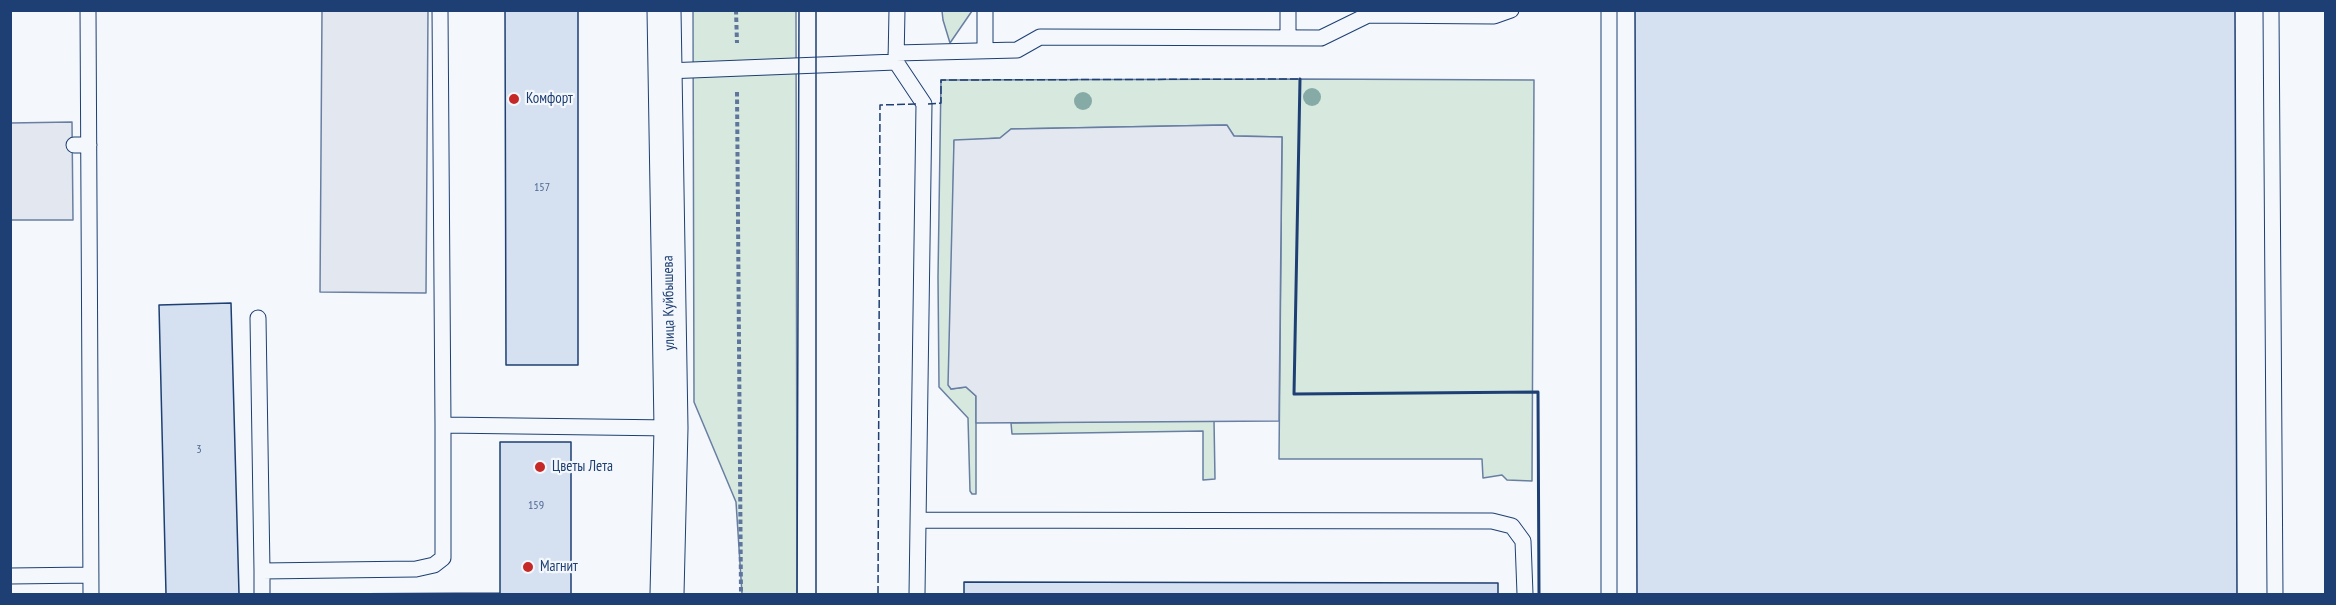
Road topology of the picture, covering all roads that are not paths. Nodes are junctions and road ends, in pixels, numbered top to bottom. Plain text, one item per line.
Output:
1 (88, 10) edge
2 (440, 10) edge
3 (664, 10) edge
4 (897, 10) edge
5 (985, 10) edge
6 (1288, 10) edge
7 (1511, 10) edge
8 (1609, 10) edge
9 (2271, 10) edge
10 (1368, 13) edge
11 (1287, 38) junction
12 (985, 51) junction
13 (896, 58) junction
14 (666, 71) junction
15 (258, 318) dead end
16 (443, 425) junction
17 (671, 428) junction
18 (918, 520) junction
19 (262, 571) junction
20 (91, 575) junction
21 (10, 576) edge
22 (91, 594) edge
23 (262, 594) edge
24 (667, 594) edge
25 (917, 594) edge
26 (1525, 594) edge
27 (1609, 594) edge
28 (2275, 594) edge

1 - 20 lane
2 - 16 lane
3 - 14 main road, улица Куйбышева
4 - 13 lane
5 - 12 lane
6 - 11 lane
7 - 10 lane
8 - 27 lane
9 - 28 lane
10 - 11 lane
11 - 12 lane
12 - 13 lane
13 - 14 lane
13 - 18 lane
14 - 17 main road, улица Куйбышева
15 - 19 lane
16 - 17 lane
16 - 19 lane
17 - 24 main road, улица Куйбышева
18 - 25 lane
18 - 26 lane
19 - 23 lane
20 - 21 lane
20 - 22 lane

